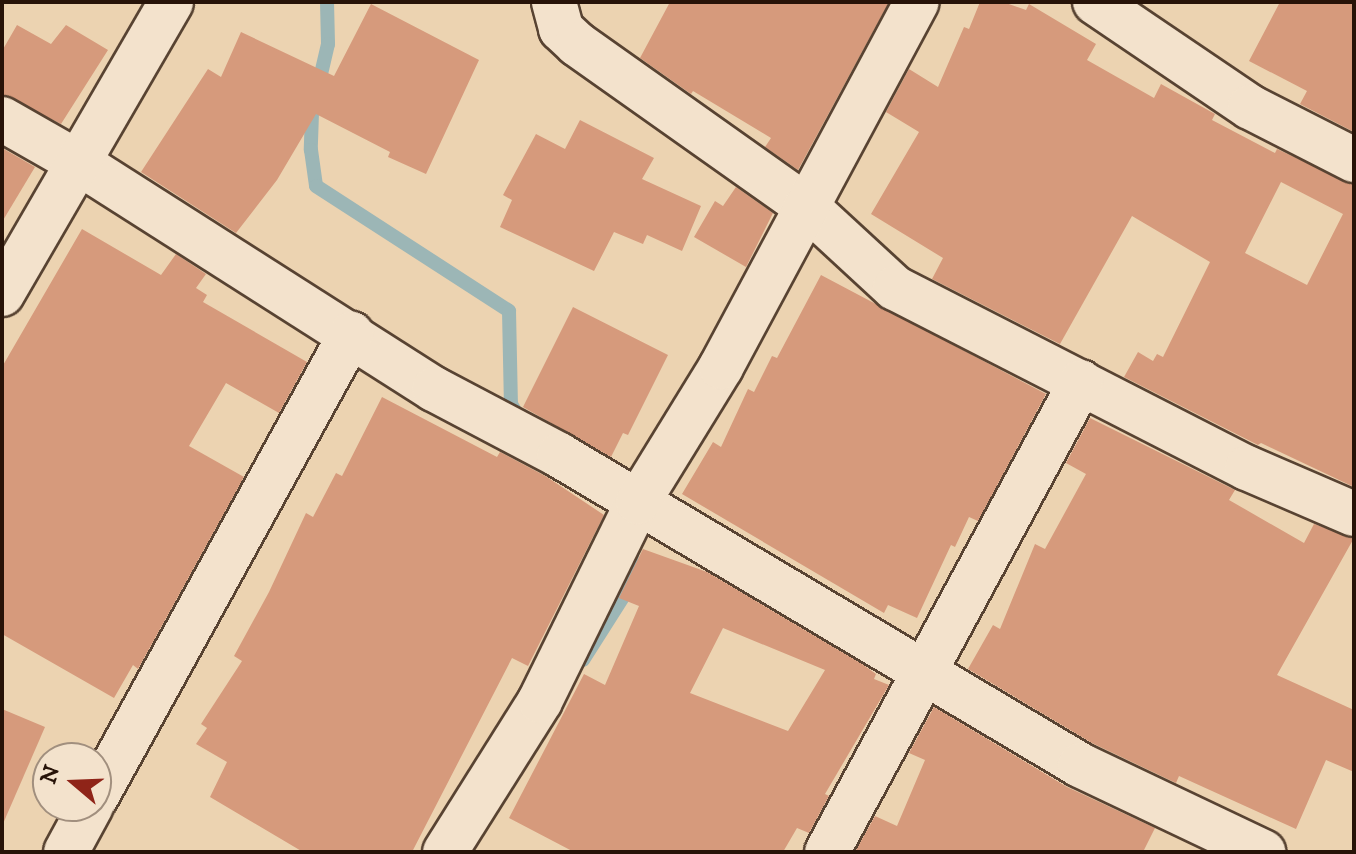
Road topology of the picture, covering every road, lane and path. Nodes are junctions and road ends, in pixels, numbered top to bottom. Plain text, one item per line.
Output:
1 (171, 2) edge
2 (554, 2) edge
3 (917, 2) edge
4 (1095, 2) edge
5 (2, 119) edge
6 (1354, 160) edge
7 (79, 163) junction
8 (806, 206) junction
9 (2, 294) edge
10 (351, 334) junction
11 (1081, 382) junction
12 (638, 502) junction
13 (1354, 514) edge
14 (925, 674) junction
15 (112, 768) edge
16 (82, 822) edge
17 (66, 852) edge
18 (445, 852) edge
19 (827, 852) edge
20 (1263, 852) edge

1 - 7 street
2 - 8 street
3 - 8 street
4 - 6 street
5 - 7 street
7 - 9 street
7 - 10 street
8 - 11 street
8 - 12 street
10 - 12 street
10 - 15 street
11 - 13 street
11 - 14 street
12 - 14 street
12 - 18 street
14 - 19 street
14 - 20 street
16 - 17 street

